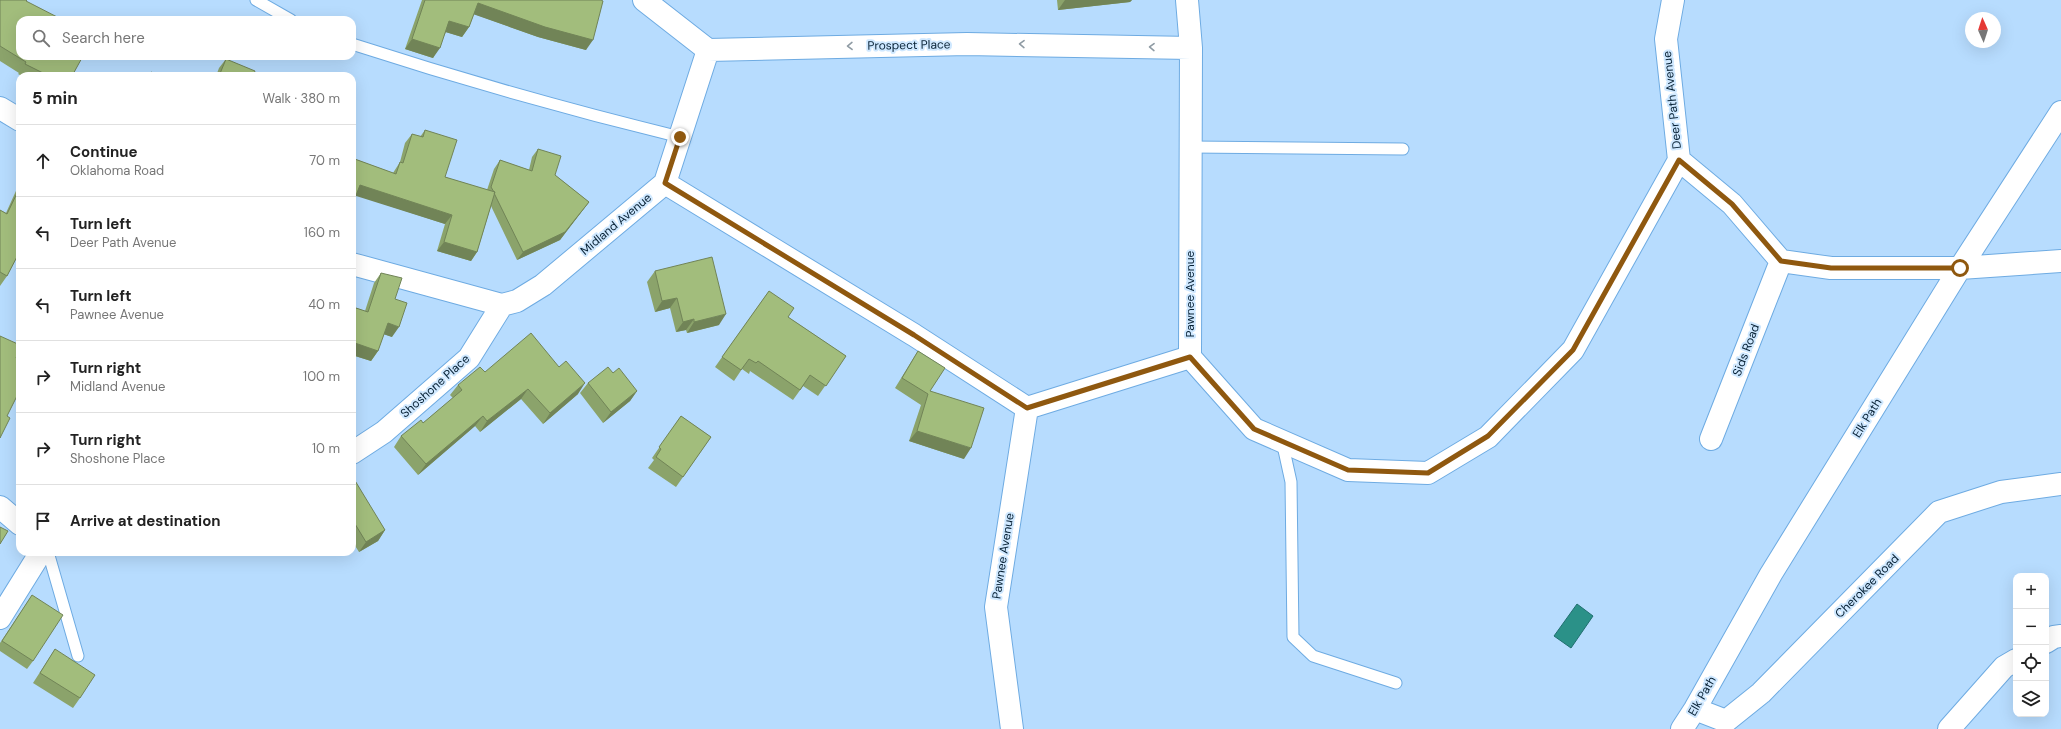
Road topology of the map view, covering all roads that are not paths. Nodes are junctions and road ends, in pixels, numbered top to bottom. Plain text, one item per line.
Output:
1 (256, 0) edge
2 (644, 0) edge
3 (1187, 0) edge
4 (1673, 0) edge
5 (284, 16) edge
6 (356, 45) edge
7 (1191, 48) junction
8 (708, 50) junction
9 (0, 108) edge
10 (2061, 112) edge
11 (16, 118) edge
12 (680, 137) junction
13 (1191, 147) junction
14 (1403, 149) dead end
15 (1679, 160) junction
16 (665, 183) junction
17 (1781, 261) junction
18 (2061, 261) edge
19 (356, 265) edge
20 (1960, 268) junction
21 (502, 305) junction
22 (1190, 357) junction
23 (1027, 408) junction
24 (1711, 439) dead end
25 (1282, 442) junction
26 (356, 450) edge
27 (2061, 484) edge
28 (0, 507) edge
29 (16, 521) edge
30 (39, 556) edge
31 (49, 556) edge
32 (0, 618) edge
33 (2061, 636) edge
34 (2049, 640) edge
35 (78, 656) dead end
36 (2013, 662) edge
37 (1396, 683) dead end
38 (1695, 709) junction
39 (1012, 729) edge
40 (1682, 729) edge
41 (1949, 729) edge

1 - 5 lane
2 - 8 street
3 - 7 street, Pawnee Avenue
4 - 15 street, Deer Path Avenue
6 - 12 lane
7 -> 8 street, Prospect Place
7 - 13 street, Pawnee Avenue
8 - 12 street
9 - 11 street
10 - 20 street, Elk Path
12 - 16 street
13 - 14 lane
13 - 22 street, Pawnee Avenue
15 - 17 street
15 - 25 street, Deer Path Avenue
16 - 21 street, Midland Avenue
16 - 23 street
17 - 20 street
17 - 24 street, Sids Road
18 - 20 street
19 - 21 street
20 - 38 street, Elk Path
21 - 26 street, Shoshone Place
22 - 23 street
22 - 25 street, Deer Path Avenue
23 - 39 street, Pawnee Avenue
25 - 37 lane
27 - 38 street, Cherokee Road
28 - 29 street
30 - 32 street
31 - 35 lane
33 - 34 street
36 - 41 street
38 - 40 street, Elk Path

